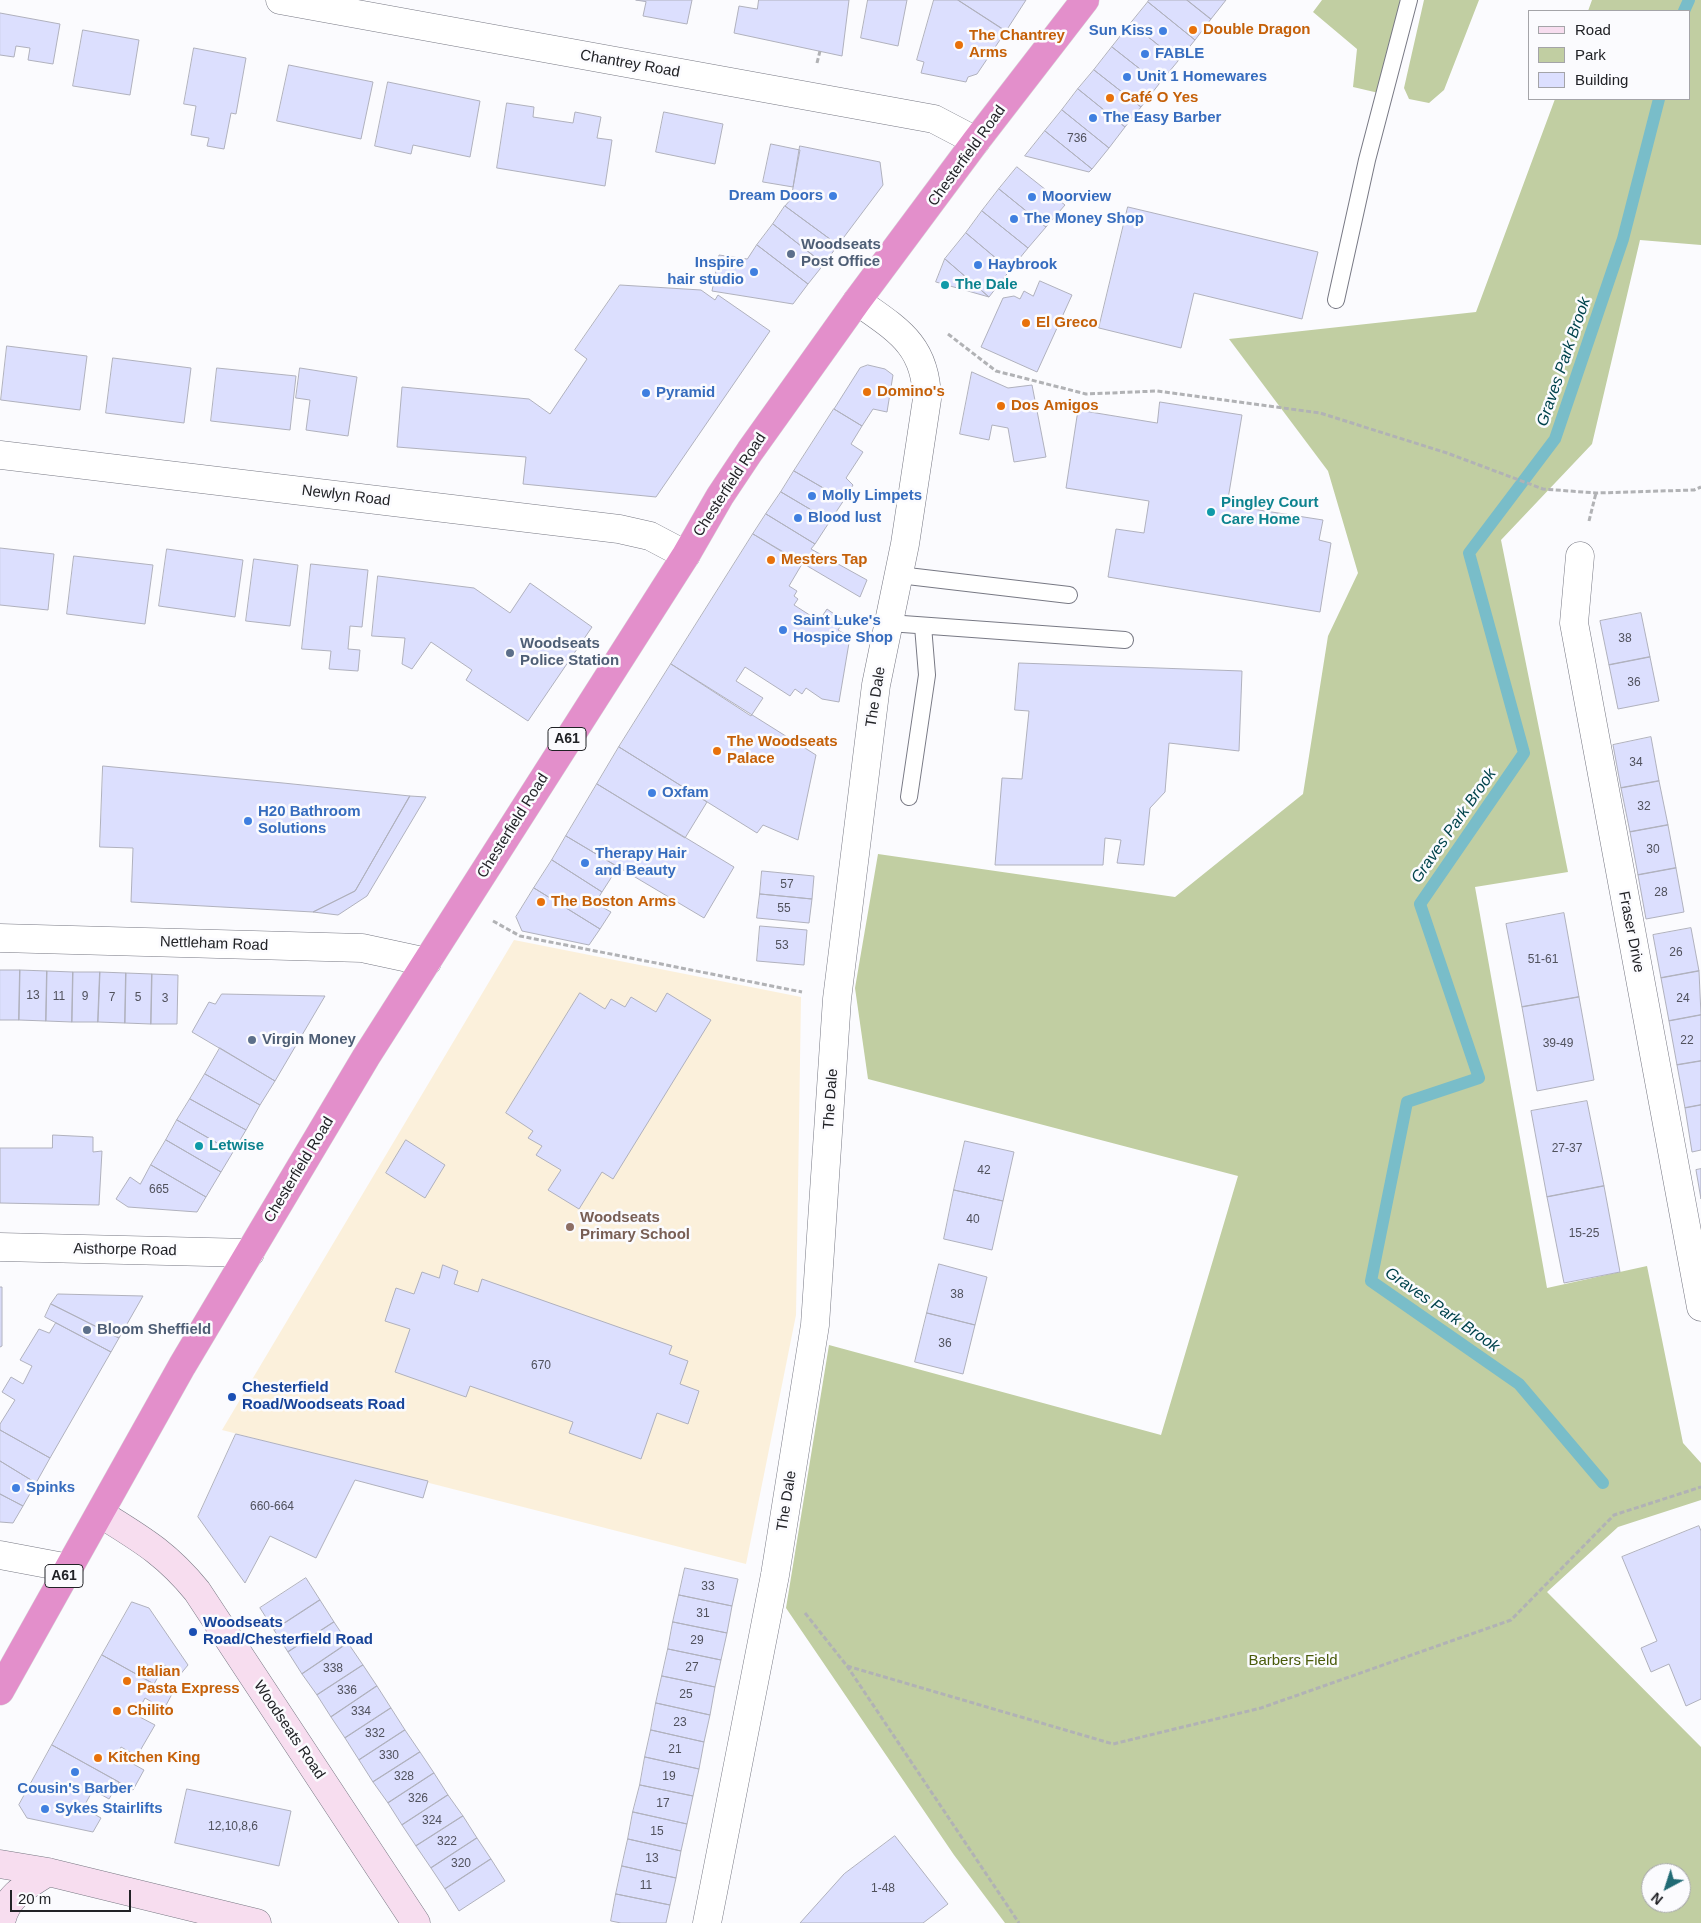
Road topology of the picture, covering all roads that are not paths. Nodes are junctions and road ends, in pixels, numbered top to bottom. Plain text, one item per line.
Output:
1 (280, 0) edge
2 (1086, 0) edge
3 (1409, 0) edge
4 (976, 142) junction
5 (1336, 300) dead end
6 (858, 301) junction
7 (0, 455) edge
8 (686, 556) junction
9 (1580, 556) dead end
10 (899, 575) junction
11 (1069, 595) dead end
12 (889, 624) junction
13 (922, 626) junction
14 (1125, 640) dead end
15 (909, 797) dead end
16 (0, 938) edge
17 (427, 962) junction
18 (0, 1247) edge
19 (250, 1253) junction
20 (1701, 1307) edge
21 (101, 1514) junction
22 (0, 1556) edge
23 (69, 1568) junction
24 (0, 1692) edge
25 (0, 1864) edge
26 (48, 1872) junction
27 (1, 1923) edge
28 (257, 1923) edge
29 (416, 1923) edge
30 (707, 1923) edge

1 - 4 street, Chantrey Road
2 - 4 highway, Chesterfield Road / A61
3 - 5 lane
4 - 6 highway, Chesterfield Road / A61
6 - 8 highway, Chesterfield Road / A61
6 - 10 street, The Dale
7 - 8 street, Newlyn Road
8 - 17 highway, Chesterfield Road / A61
9 - 20 street, Fraser Drive
10 - 11 lane
10 - 12 street, The Dale
12 - 13 lane
12 - 30 street, The Dale
13 - 14 lane
13 - 15 lane
16 - 17 street, Nettleham Road
17 - 19 highway, Chesterfield Road / A61
18 - 19 street, Aisthorpe Road
19 - 21 highway, Chesterfield Road / A61
21 - 23 highway, Chesterfield Road / A61
21 - 29 street, Woodseats Road
22 - 23 street
23 - 24 highway, Chesterfield Road / A61
25 - 26 street
26 - 27 street
26 - 28 street

